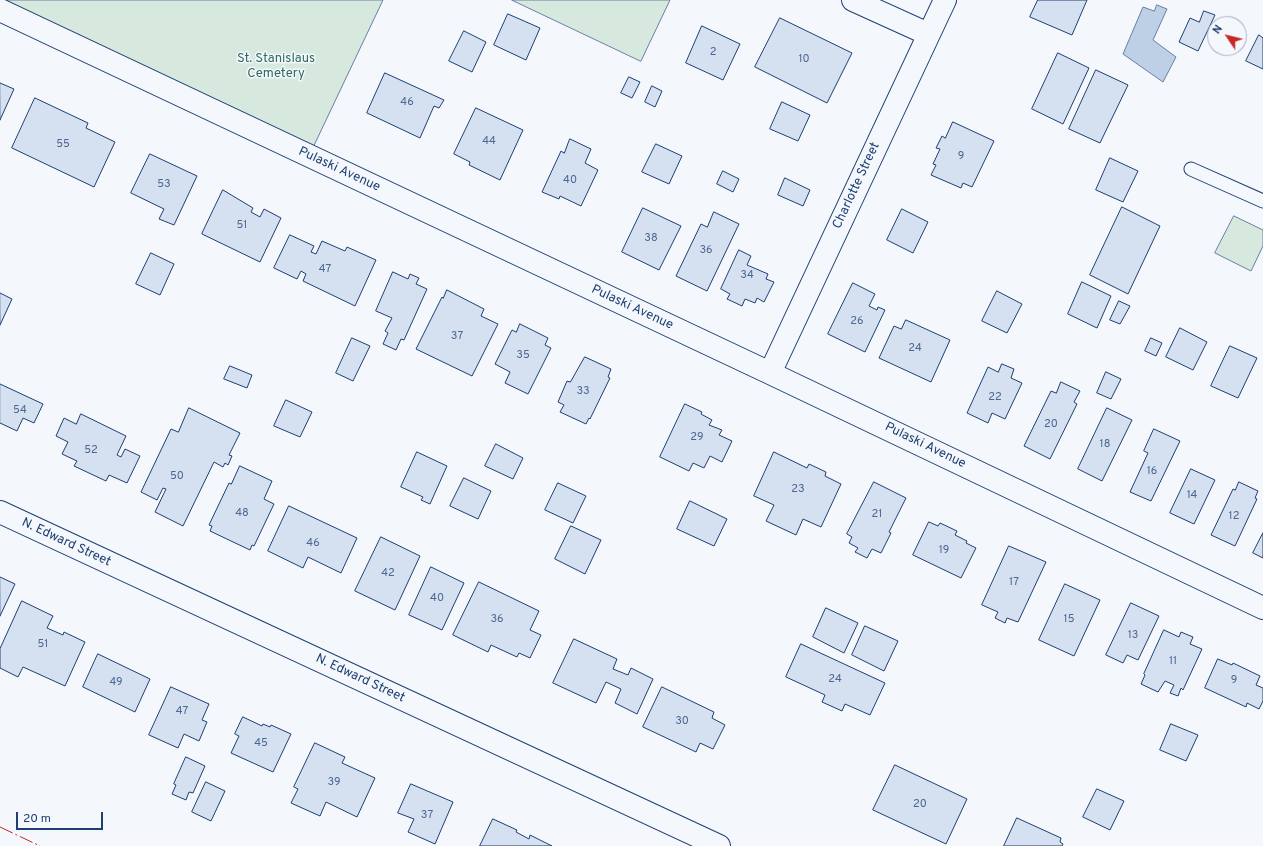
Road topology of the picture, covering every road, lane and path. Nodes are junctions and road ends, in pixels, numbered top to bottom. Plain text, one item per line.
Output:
1 (853, 0) edge
2 (944, 0) edge
3 (0, 10) edge
4 (928, 34) junction
5 (1191, 169) dead end
6 (1263, 201) edge
7 (770, 373) junction
8 (0, 512) edge
9 (1263, 608) edge
10 (719, 846) edge

1 - 4 street
2 - 4 street, Charlotte Street
3 - 7 street, Pulaski Avenue
4 - 7 street, Charlotte Street
5 - 6 lane
7 - 9 street, Pulaski Avenue
8 - 10 street, N. Edward Street

